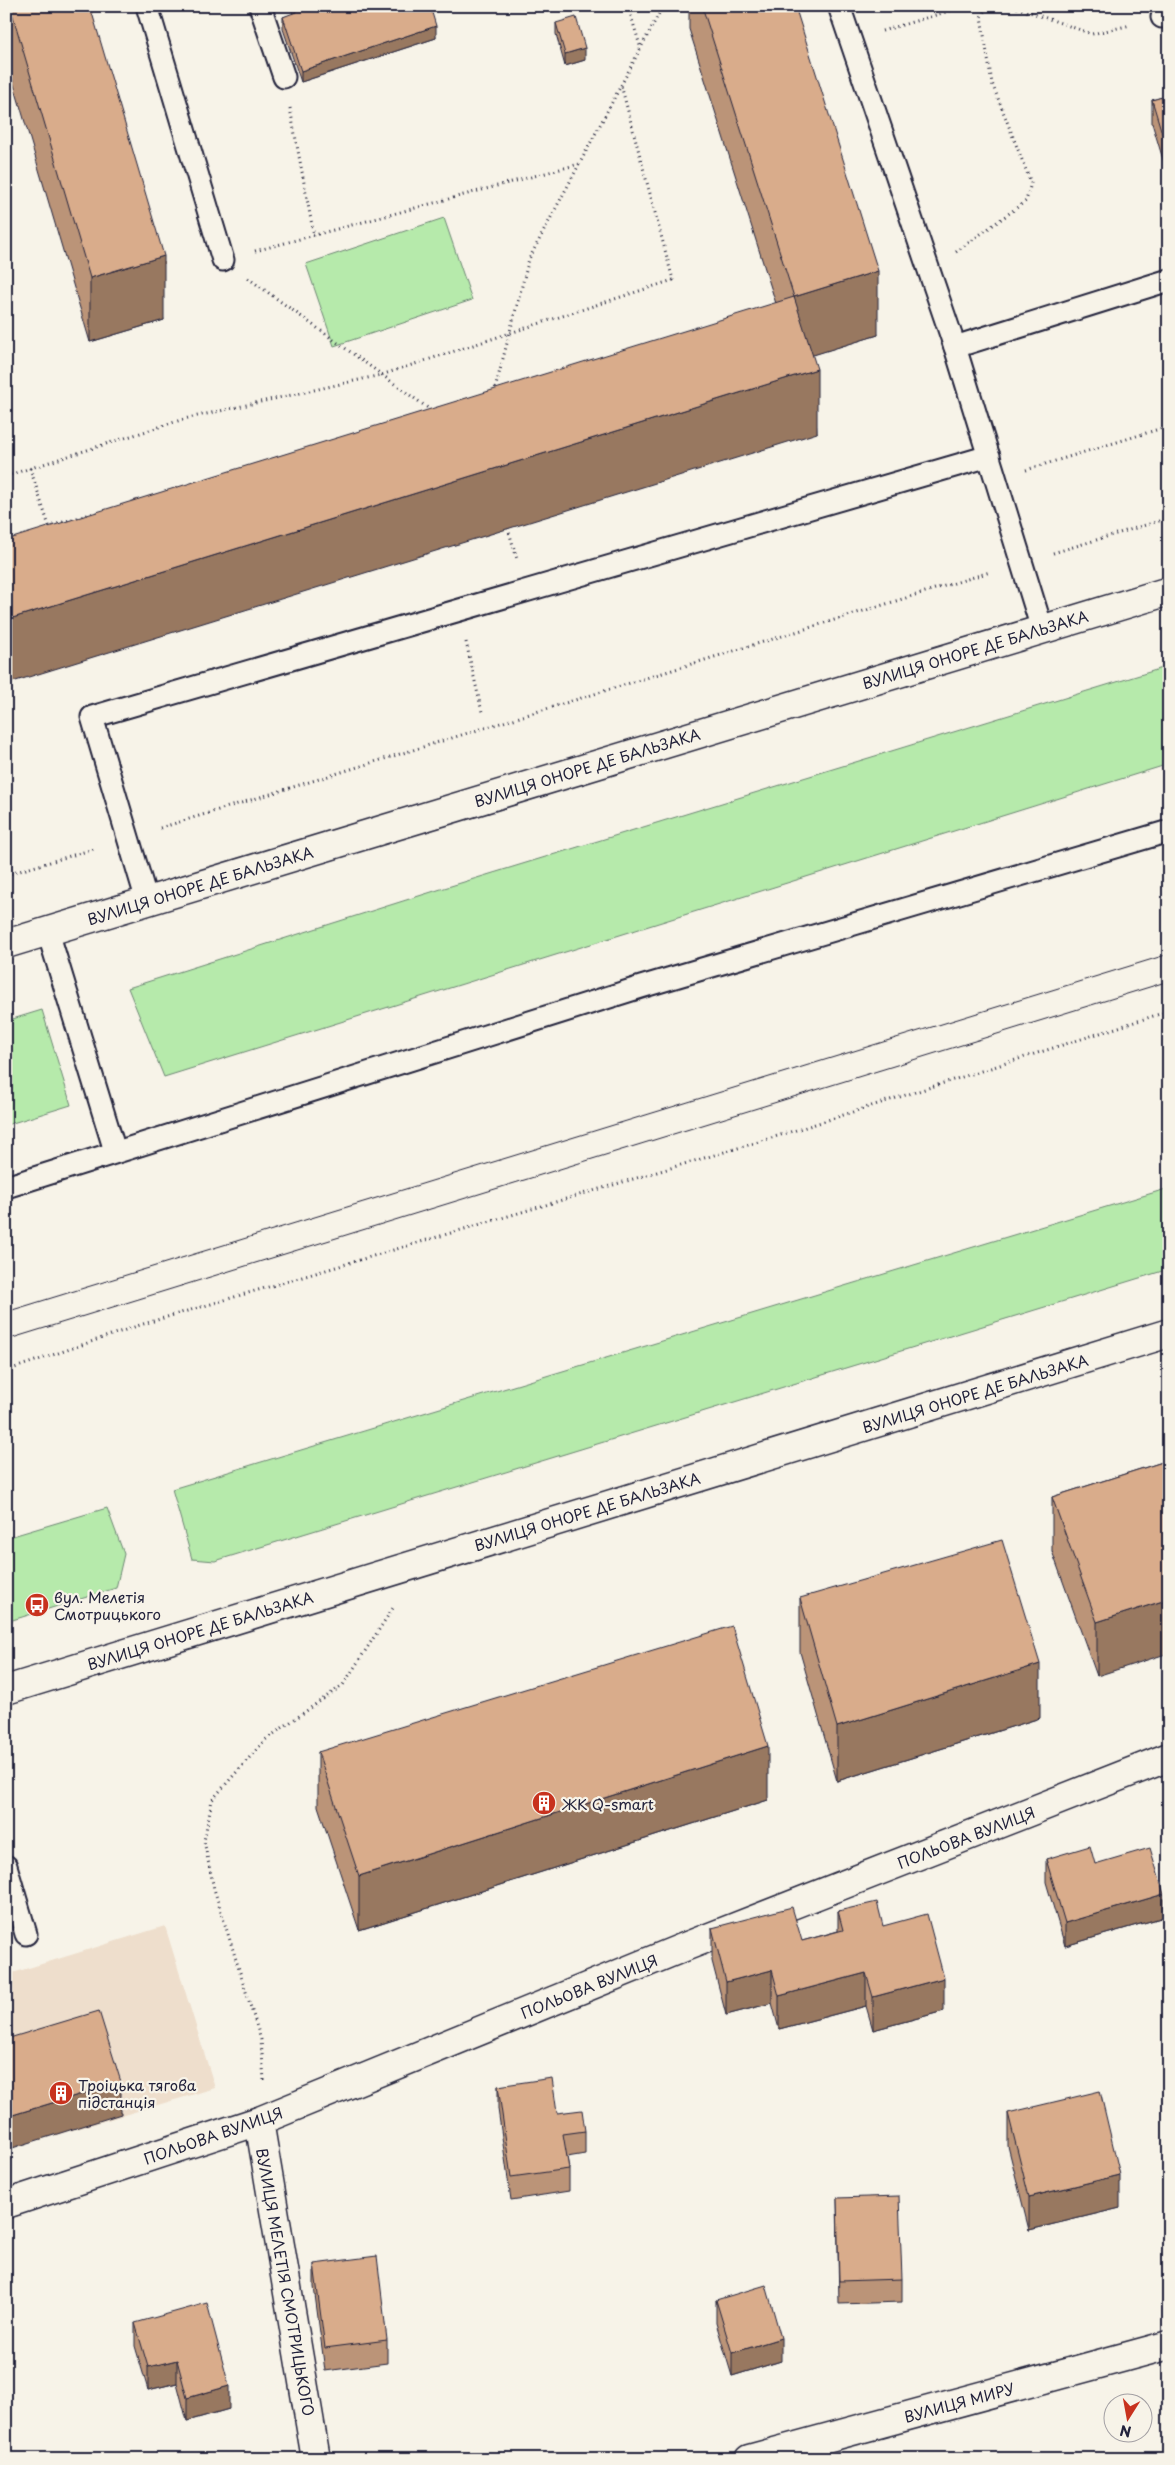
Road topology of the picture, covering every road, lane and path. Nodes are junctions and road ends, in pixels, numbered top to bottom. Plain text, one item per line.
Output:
1 (147, 6) edge
2 (260, 6) edge
3 (628, 6) edge
4 (663, 6) edge
5 (839, 6) edge
6 (966, 6) edge
7 (987, 6) edge
8 (1012, 6) edge
9 (1166, 16) edge
10 (850, 41) junction
11 (641, 49) junction
12 (284, 77) joint
13 (621, 85) junction
14 (580, 164) junction
15 (314, 236) junction
16 (223, 260) junction
17 (6, 269) edge
18 (929, 271) junction
19 (1169, 280) edge
20 (6, 297) edge
21 (510, 332) junction
22 (955, 347) junction
23 (381, 375) junction
24 (503, 392) edge
25 (426, 416) edge
26 (1169, 426) edge
27 (989, 456) junction
28 (30, 468) junction
29 (6, 476) edge
30 (996, 479) junction
31 (106, 509) edge
32 (1169, 518) edge
33 (1022, 562) junction
34 (1169, 591) edge
35 (459, 610) junction
36 (1042, 629) junction
37 (482, 712) dead end
38 (1169, 831) edge
39 (128, 838) junction
40 (6, 875) edge
41 (147, 901) junction
42 (48, 932) junction
43 (6, 944) edge
44 (1169, 1011) edge
45 (115, 1151) junction
46 (6, 1187) edge
47 (1169, 1333) edge
48 (6, 1371) edge
49 (412, 1564) junction
50 (6, 1690) edge
51 (1169, 1757) edge
52 (6, 1866) edge
53 (26, 1934) dead end
54 (259, 2121) junction
55 (6, 2204) edge
56 (1169, 2345) edge
57 (316, 2459) edge
58 (749, 2459) edge

1 - 16 lane
2 - 12 lane
3 - 11 path
4 - 11 path
5 - 10 lane
6 - 10 path
7 - 18 path
8 - 9 path
10 - 18 lane
11 - 13 path
12 - 15 path
13 - 14 path
13 - 21 path
14 - 15 path
14 - 21 path
15 - 16 path
16 - 23 path
17 - 20 path
18 - 22 lane
19 - 22 lane
21 - 23 path
21 - 24 path
22 - 27 lane
23 - 25 path
23 - 28 path
26 - 30 path
27 - 30 lane
27 - 35 lane
28 - 29 path
28 - 31 path
30 - 33 lane
32 - 33 path
33 - 36 lane
33 - 39 path
34 - 36 street, ВУЛИЦЯ ОНОРЕ ДЕ БАЛЬЗАКА
35 - 37 path
35 - 39 lane
36 - 41 street, ВУЛИЦЯ ОНОРЕ ДЕ БАЛЬЗАКА
38 - 45 lane
39 - 40 path
39 - 41 lane
41 - 42 street, ВУЛИЦЯ ОНОРЕ ДЕ БАЛЬЗАКА
42 - 43 street, ВУЛИЦЯ ОНОРЕ ДЕ БАЛЬЗАКА
42 - 45 lane
44 - 48 path
45 - 46 lane
47 - 49 street, ВУЛИЦЯ ОНОРЕ ДЕ БАЛЬЗАКА
49 - 50 street, ВУЛИЦЯ ОНОРЕ ДЕ БАЛЬЗАКА
49 - 54 path
51 - 54 street, ПОЛЬОВА ВУЛИЦЯ
52 - 53 lane
54 - 55 street, ПОЛЬОВА ВУЛИЦЯ
54 - 57 street, ВУЛИЦЯ МЕЛЕТІЯ СМОТРИЦЬКОГО
56 - 58 street, ВУЛИЦЯ МИРУ

